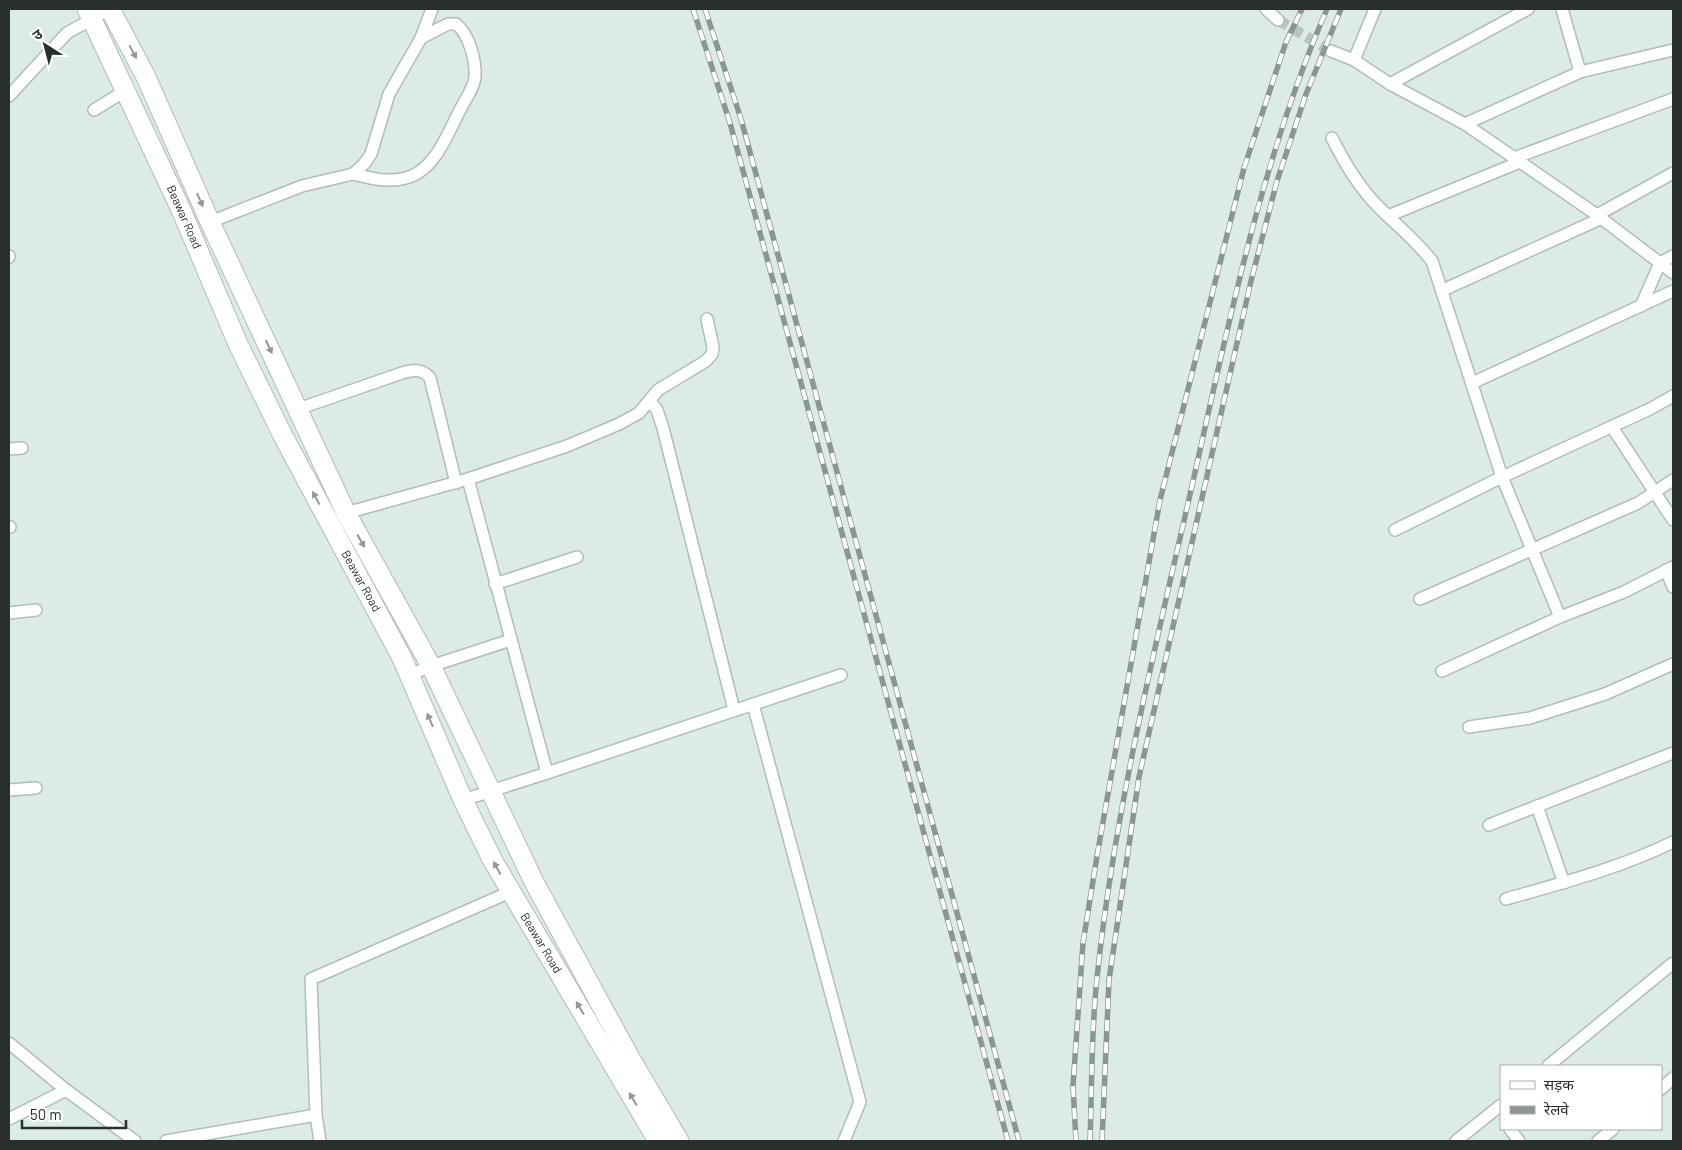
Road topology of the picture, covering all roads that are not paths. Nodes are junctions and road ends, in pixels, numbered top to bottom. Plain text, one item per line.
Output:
1 (110, 9) edge
2 (432, 9) edge
3 (1266, 9) edge
4 (1375, 9) edge
5 (1528, 9) edge
6 (1562, 9) edge
7 (90, 14) edge
8 (1278, 20) tunnel mouth
9 (421, 38) junction
10 (1673, 50) edge
11 (1331, 51) tunnel mouth
12 (1354, 60) junction
13 (1580, 72) junction
14 (1390, 84) junction
15 (126, 91) junction
16 (9, 96) edge
17 (1673, 99) edge
18 (94, 110) dead end
19 (1465, 124) junction
20 (1332, 138) dead end
21 (1517, 160) junction
22 (1673, 173) edge
23 (353, 174) junction
24 (1388, 216) junction
25 (1599, 216) junction
26 (210, 222) junction
27 (1673, 256) edge
28 (1660, 263) junction
29 (1673, 273) edge
30 (1443, 290) junction
31 (1673, 291) edge
32 (1641, 306) junction
33 (707, 319) dead end
34 (1472, 383) junction
35 (1673, 396) edge
36 (650, 401) junction
37 (298, 410) junction
38 (1612, 427) junction
39 (22, 448) dead end
40 (9, 449) edge
41 (1502, 477) junction
42 (468, 479) junction
43 (1673, 480) edge
44 (456, 483) junction
45 (1655, 492) junction
46 (346, 513) junction
47 (1673, 520) edge
48 (1394, 530) dead end
49 (1533, 551) junction
50 (577, 557) dead end
51 (1670, 569) edge
52 (495, 584) junction
53 (1673, 587) edge
54 (1420, 599) dead end
55 (36, 610) dead end
56 (9, 613) edge
57 (1560, 617) junction
58 (511, 640) junction
59 (1673, 664) edge
60 (431, 666) junction
61 (1442, 671) dead end
62 (410, 675) junction
63 (841, 675) dead end
64 (754, 704) junction
65 (734, 710) junction
66 (1469, 728) dead end
67 (1673, 752) edge
68 (547, 772) junction
69 (36, 788) dead end
70 (9, 790) edge
71 (490, 792) junction
72 (463, 800) junction
73 (1537, 806) junction
74 (1489, 825) dead end
75 (1673, 842) edge
76 (1564, 883) junction
77 (510, 892) junction
78 (1506, 899) dead end
79 (1673, 963) edge
80 (9, 1043) edge
81 (1549, 1065) edge
82 (1673, 1078) edge
83 (1662, 1088) edge
84 (66, 1090) junction
85 (1499, 1110) edge
86 (316, 1115) junction
87 (9, 1119) edge
88 (1511, 1130) edge
89 (1612, 1130) edge
90 (135, 1141) edge
91 (166, 1141) edge
92 (320, 1141) edge
93 (658, 1141) edge
94 (679, 1141) edge
95 (844, 1141) edge
96 (1456, 1141) edge
97 (1519, 1141) edge
98 (1598, 1141) edge

1 - 7 street
1 -> 26 main road, Beawar Road
2 - 9 street
3 - 8 street
4 - 12 street
5 - 14 street
6 - 13 street
7 - 15 main road, Beawar Road
7 - 16 street
9 - 23 street
9 - 23 street
10 - 13 street
11 - 12 street
12 - 14 street
13 - 19 street
14 - 19 street
15 - 18 street
62 -> 15 main road, Beawar Road
17 - 21 street
19 - 21 street
20 - 24 street
21 - 24 street
21 - 25 street
22 - 25 street
23 - 26 street
24 - 30 street
25 - 28 street
25 - 30 street
26 -> 37 main road, Beawar Road
27 - 28 street
28 - 29 street
28 - 32 street
30 - 34 street
31 - 32 street
32 - 34 street
33 - 36 street
34 - 41 street
35 - 38 street
36 - 42 street
36 - 65 street
37 - 44 street
37 - 46 main road, Beawar Road
38 - 41 street
38 - 45 street
39 - 40 street
41 - 48 street
41 - 49 street
42 - 44 street
42 - 52 street
43 - 45 street
44 - 46 street
45 - 47 street
45 - 49 street
46 -> 60 main road, Beawar Road
49 - 54 street
49 - 57 street
50 - 52 street
51 - 53 street
51 - 57 street
52 - 58 street
55 - 56 street
57 - 61 street
58 - 60 street
58 - 68 street
59 - 66 street
60 - 62 street
60 - 71 main road, Beawar Road
72 -> 62 main road, Beawar Road
63 - 64 street
64 - 65 street
64 - 95 street
65 - 68 street
67 - 73 street
68 - 71 street
69 - 70 street
71 - 72 street
71 - 94 main road, Beawar Road
77 -> 72 main road, Beawar Road
73 - 74 street
73 - 76 street
75 - 76 street
76 - 78 street
77 - 86 street
93 -> 77 main road, Beawar Road
79 - 81 street
80 - 84 street
82 - 83 street
84 - 87 street
84 - 90 street
85 - 96 street
86 - 91 street
86 - 92 street
88 - 97 street
89 - 98 street

